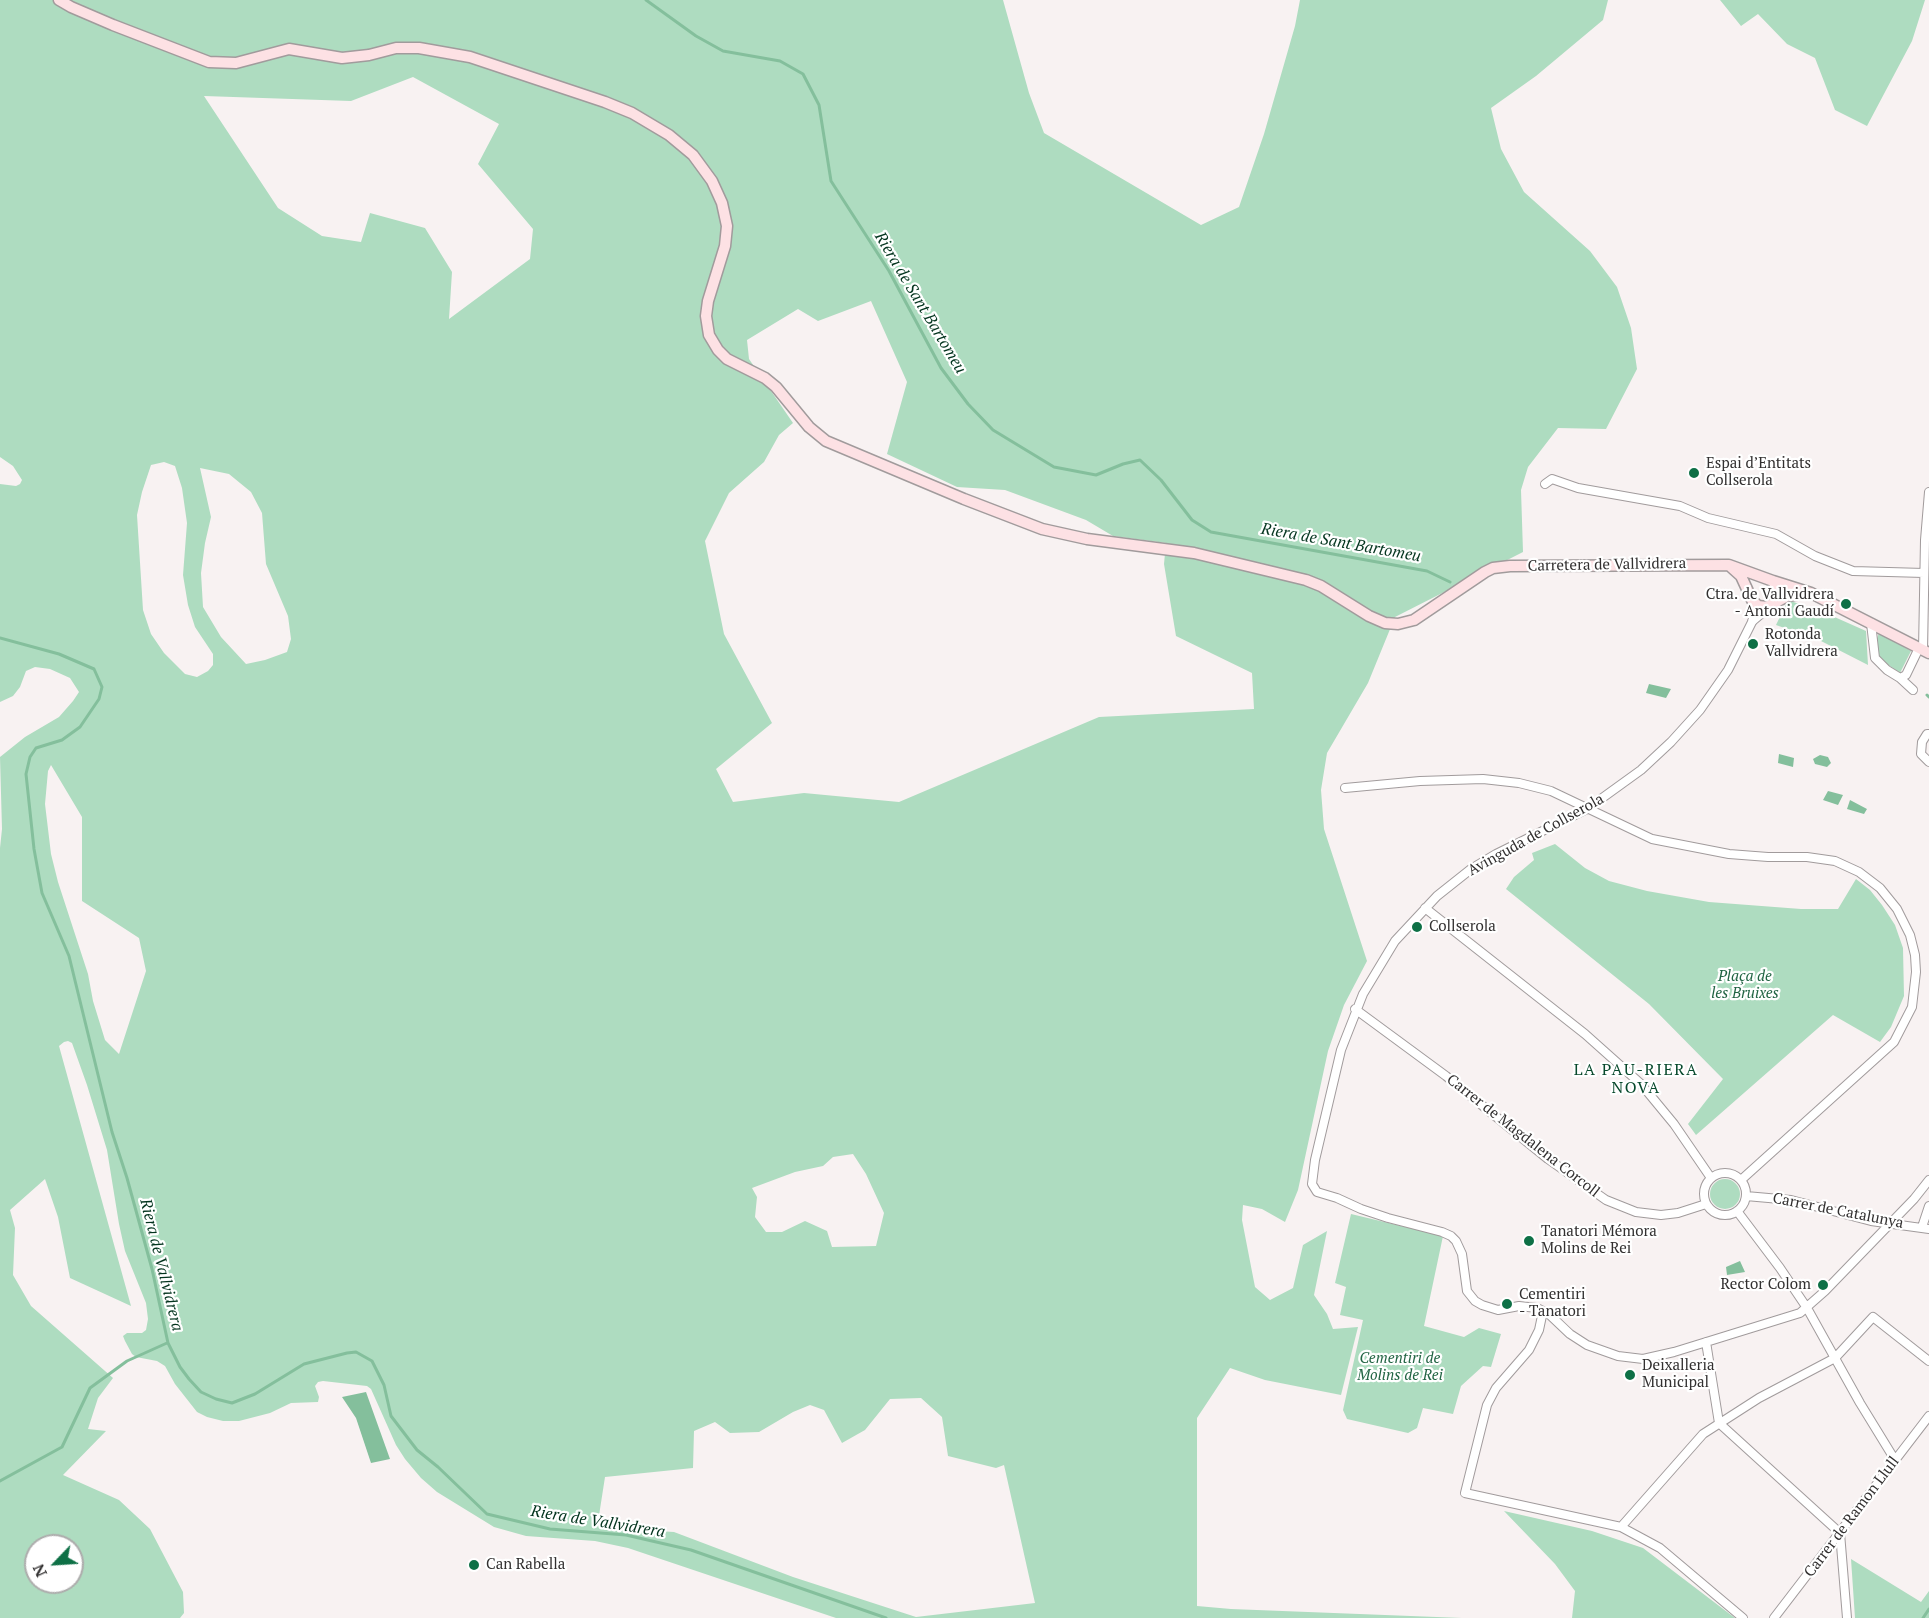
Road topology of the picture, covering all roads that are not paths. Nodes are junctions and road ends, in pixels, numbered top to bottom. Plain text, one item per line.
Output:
1 (59, 0) edge
2 (1545, 484) dead end
3 (1928, 494) edge
4 (1729, 565) junction
5 (1924, 573) junction
6 (1771, 580) junction
7 (1811, 593) junction
8 (1751, 598) junction
9 (1773, 604) junction
10 (1753, 621) junction
11 (1871, 623) junction
12 (1924, 650) edge
13 (1900, 678) junction
14 (1913, 690) dead end
15 (1929, 734) edge
16 (1929, 762) edge
17 (1345, 788) dead end
18 (1587, 809) junction
19 (1425, 908) junction
20 (1356, 1009) junction
21 (1712, 1178) junction
22 (1741, 1180) junction
23 (1929, 1180) edge
24 (1746, 1196) junction
25 (1706, 1204) junction
26 (1929, 1206) edge
27 (1737, 1211) junction
28 (1890, 1223) junction
29 (1925, 1228) edge
30 (1807, 1308) junction
31 (1543, 1311) junction
32 (1706, 1342) junction
33 (1835, 1358) junction
34 (1929, 1361) edge
35 (1929, 1416) edge
36 (1719, 1423) junction
37 (1895, 1460) junction
38 (1621, 1527) junction
39 (1840, 1533) junction
40 (1743, 1618) edge
41 (1774, 1618) edge
42 (1847, 1618) edge

1 - 4 main road, Carretera de Vallvidrera
2 - 5 street
3 - 5 street
4 - 6 main road, Carretera de Vallvidrera
4 - 8 main road
5 - 12 street
6 - 7 main road
6 - 8 main road
6 - 9 main road
7 - 9 main road
7 - 11 main road
8 - 9 main road
8 - 10 street
9 - 10 street
10 - 18 street, Avinguda de Collserola
11 - 12 main road
11 - 13 street
12 - 13 street
13 - 14 street
15 - 16 street
17 - 18 street
18 - 19 street, Avinguda de Collserola
18 - 22 street
19 - 20 street, Avinguda de Collserola
19 - 21 street
20 - 25 street, Carrer de Magdalena Corcoll
20 - 31 street, Avinguda de Collserola
21 - 22 street
21 - 25 street
22 - 24 street
23 - 28 street
24 - 27 street
24 - 28 street, Carrer de Catalunya
25 - 27 street
26 - 29 street
27 - 30 street
28 - 29 street, Carrer de Catalunya
28 - 30 street
30 - 32 street
30 - 33 street
31 - 32 street
31 - 38 street
32 - 36 street
33 - 34 street
33 - 36 street
33 - 37 street
35 - 37 street, Carrer de Ramon Llull
36 - 38 street
36 - 39 street
37 - 39 street, Carrer de Ramon Llull
38 - 40 street
39 - 41 street, Carrer de Ramon Llull
39 - 42 street

